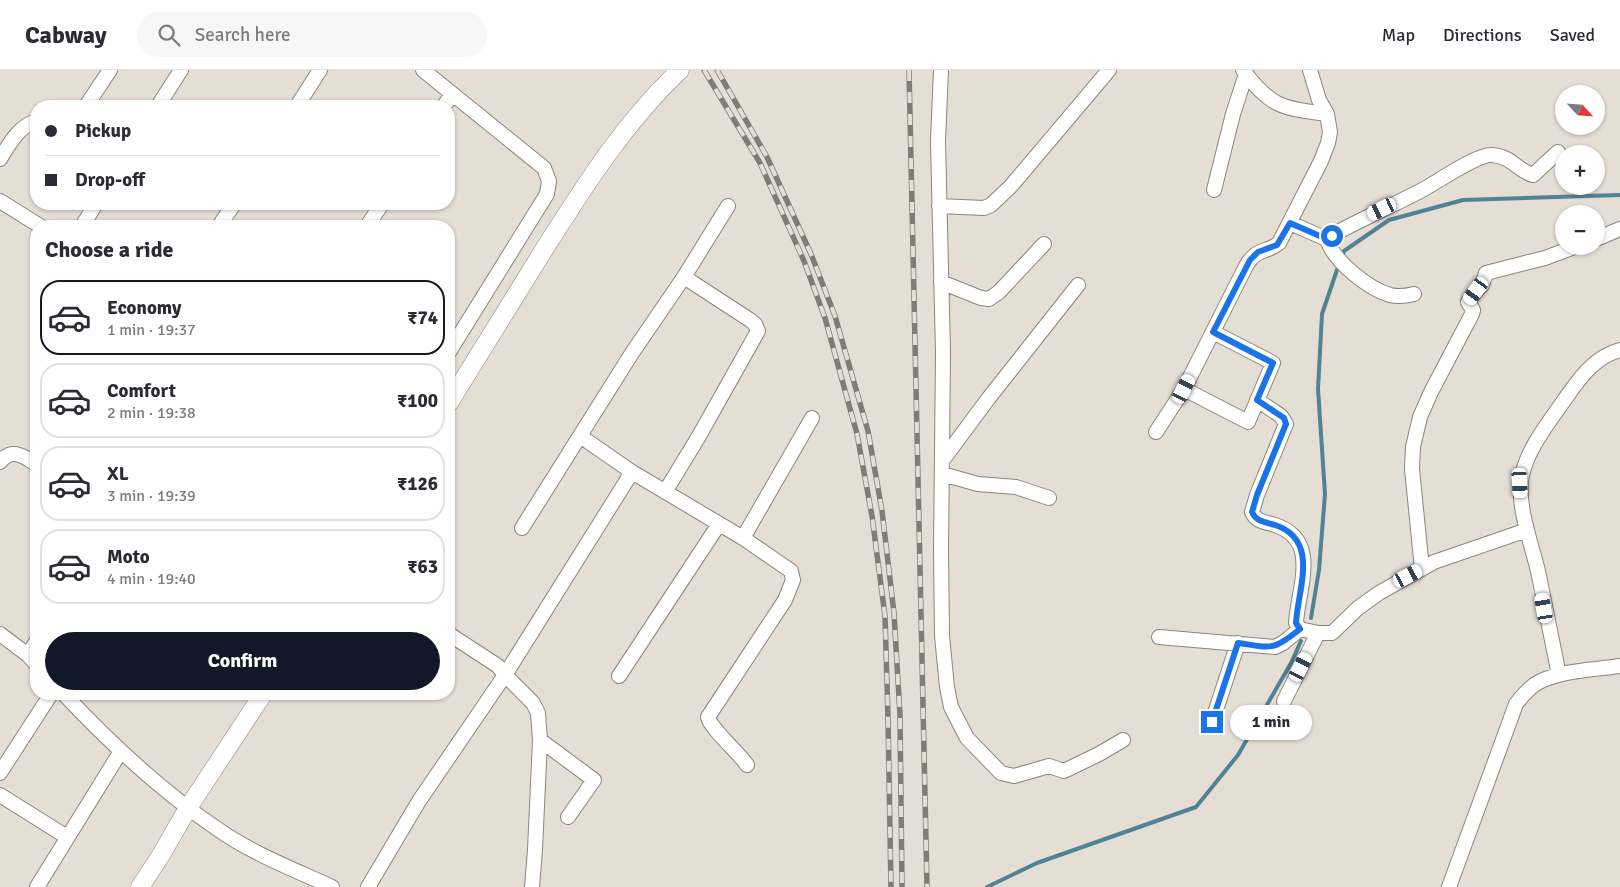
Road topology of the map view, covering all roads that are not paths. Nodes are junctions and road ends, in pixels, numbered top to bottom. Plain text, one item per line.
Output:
1 (110, 70) edge
2 (181, 70) edge
3 (320, 70) edge
4 (423, 70) edge
5 (680, 70) edge
6 (941, 70) edge
7 (1108, 70) edge
8 (1310, 70) edge
9 (1245, 72) edge
10 (452, 94) junction
11 (90, 100) edge
12 (162, 100) edge
13 (301, 100) edge
14 (448, 100) edge
15 (1327, 114) junction
16 (30, 123) edge
17 (1555, 155) edge
18 (0, 159) edge
19 (1214, 190) dead end
20 (0, 201) edge
21 (728, 206) dead end
22 (939, 206) junction
23 (30, 220) edge
24 (1290, 223) junction
25 (1620, 229) edge
26 (1605, 235) edge
27 (1044, 244) dead end
28 (1331, 245) junction
29 (1555, 254) edge
30 (684, 277) junction
31 (941, 282) junction
32 (1078, 285) dead end
33 (1414, 294) dead end
34 (1213, 332) junction
35 (455, 342) edge
36 (1620, 350) edge
37 (1184, 389) junction
38 (455, 393) edge
39 (1257, 400) junction
40 (812, 418) dead end
41 (1156, 432) dead end
42 (580, 436) junction
43 (30, 461) edge
44 (0, 462) edge
45 (942, 468) junction
46 (632, 472) junction
47 (665, 492) junction
48 (1049, 498) dead end
49 (719, 524) junction
50 (522, 528) dead end
51 (1527, 530) junction
52 (743, 538) junction
53 (1422, 568) junction
54 (1300, 629) junction
55 (0, 634) edge
56 (1318, 634) junction
57 (1159, 636) dead end
58 (455, 638) edge
59 (1238, 643) junction
60 (30, 658) edge
61 (1620, 666) edge
62 (505, 675) junction
63 (1559, 675) junction
64 (619, 676) dead end
65 (47, 700) edge
66 (70, 700) edge
67 (260, 700) edge
68 (1284, 701) dead end
69 (1212, 722) dead end
70 (540, 740) junction
71 (1123, 740) dead end
72 (121, 751) junction
73 (747, 765) dead end
74 (0, 773) edge
75 (0, 796) edge
76 (188, 808) junction
77 (568, 817) dead end
78 (67, 837) junction
79 (37, 887) edge
80 (140, 887) edge
81 (332, 887) edge
82 (368, 887) edge
83 (532, 887) edge
84 (1449, 887) edge

1 - 11 street
2 - 12 street
3 - 13 street
4 - 10 street
5 - 38 street
6 - 22 street
7 - 22 street
8 - 15 street
9 - 15 street
9 - 19 street
10 - 14 street
10 - 35 street
15 - 24 street
16 - 18 street
17 - 28 street
20 - 23 street
21 - 30 street
22 - 31 street
24 - 28 street
24 - 34 street
25 - 26 street
27 - 31 street
28 - 33 street
29 - 53 street
30 - 42 street
30 - 47 street
31 - 45 street
32 - 45 street
34 - 37 street
34 - 39 street
36 - 51 street
37 - 39 street
37 - 41 street
39 - 54 street
40 - 52 street
42 - 46 street
42 - 50 street
43 - 44 street
45 - 48 street
45 - 71 street
46 - 47 street
46 - 62 street
47 - 49 street
49 - 52 street
49 - 64 street
51 - 53 street
51 - 63 street
52 - 73 street
53 - 56 street
54 - 56 street
54 - 59 street
55 - 60 street
56 - 68 street
57 - 59 street
58 - 62 street
59 - 69 street
61 - 63 street
62 - 70 street
62 - 82 street
63 - 84 street
65 - 74 street
66 - 72 street
67 - 76 street
70 - 77 street
70 - 83 street
72 - 76 street
72 - 78 street
75 - 78 street
76 - 80 street
76 - 81 street
78 - 79 street

